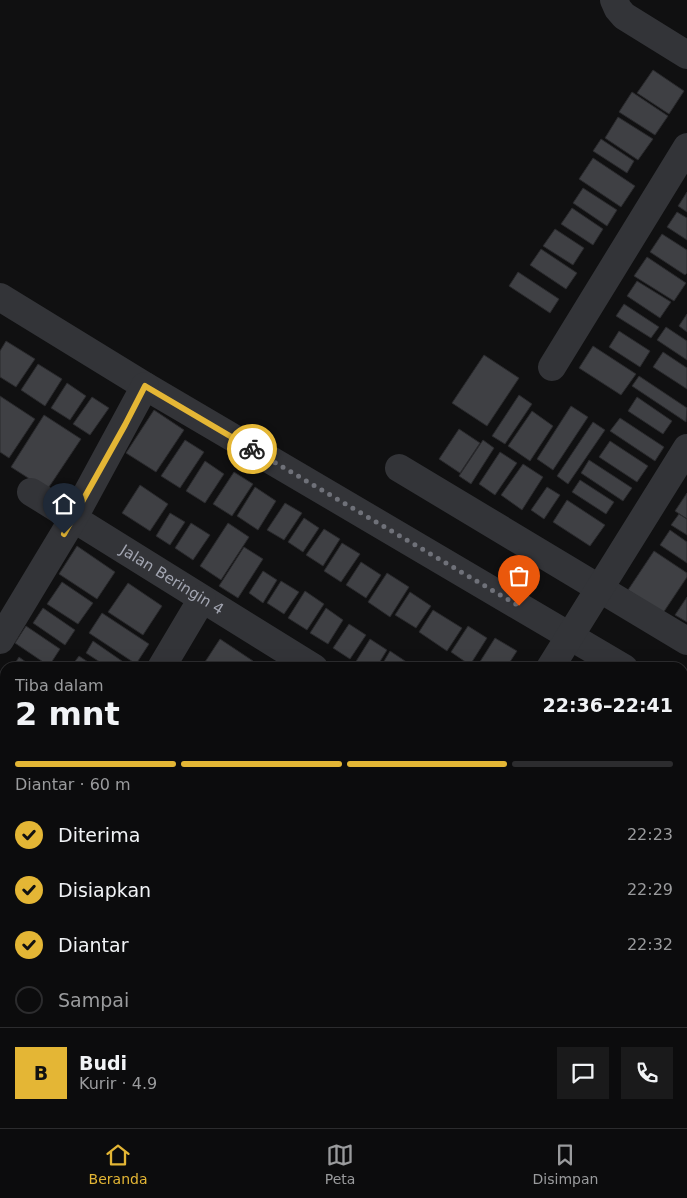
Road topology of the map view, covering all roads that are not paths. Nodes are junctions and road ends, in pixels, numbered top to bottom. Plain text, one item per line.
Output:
1 (614, 0) edge
2 (687, 55) edge
3 (687, 147) edge
4 (0, 297) edge
5 (552, 366) dead end
6 (145, 386) junction
7 (687, 448) edge
8 (399, 468) dead end
9 (31, 492) dead end
10 (73, 519) junction
11 (601, 589) junction
12 (202, 599) junction
13 (571, 636) junction
14 (0, 640) edge
15 (687, 641) edge
16 (165, 662) edge
17 (304, 662) edge
18 (554, 662) edge
19 (614, 662) edge

1 - 2 street
3 - 5 street
4 - 6 street
6 - 10 street
6 - 13 street
7 - 11 street
8 - 11 street
9 - 10 street, Jalan Beringin 4
10 - 12 street, Jalan Beringin 4
10 - 14 street
11 - 13 street
11 - 15 street
12 - 16 street
12 - 17 street, Jalan Beringin 4
13 - 18 street
13 - 19 street

